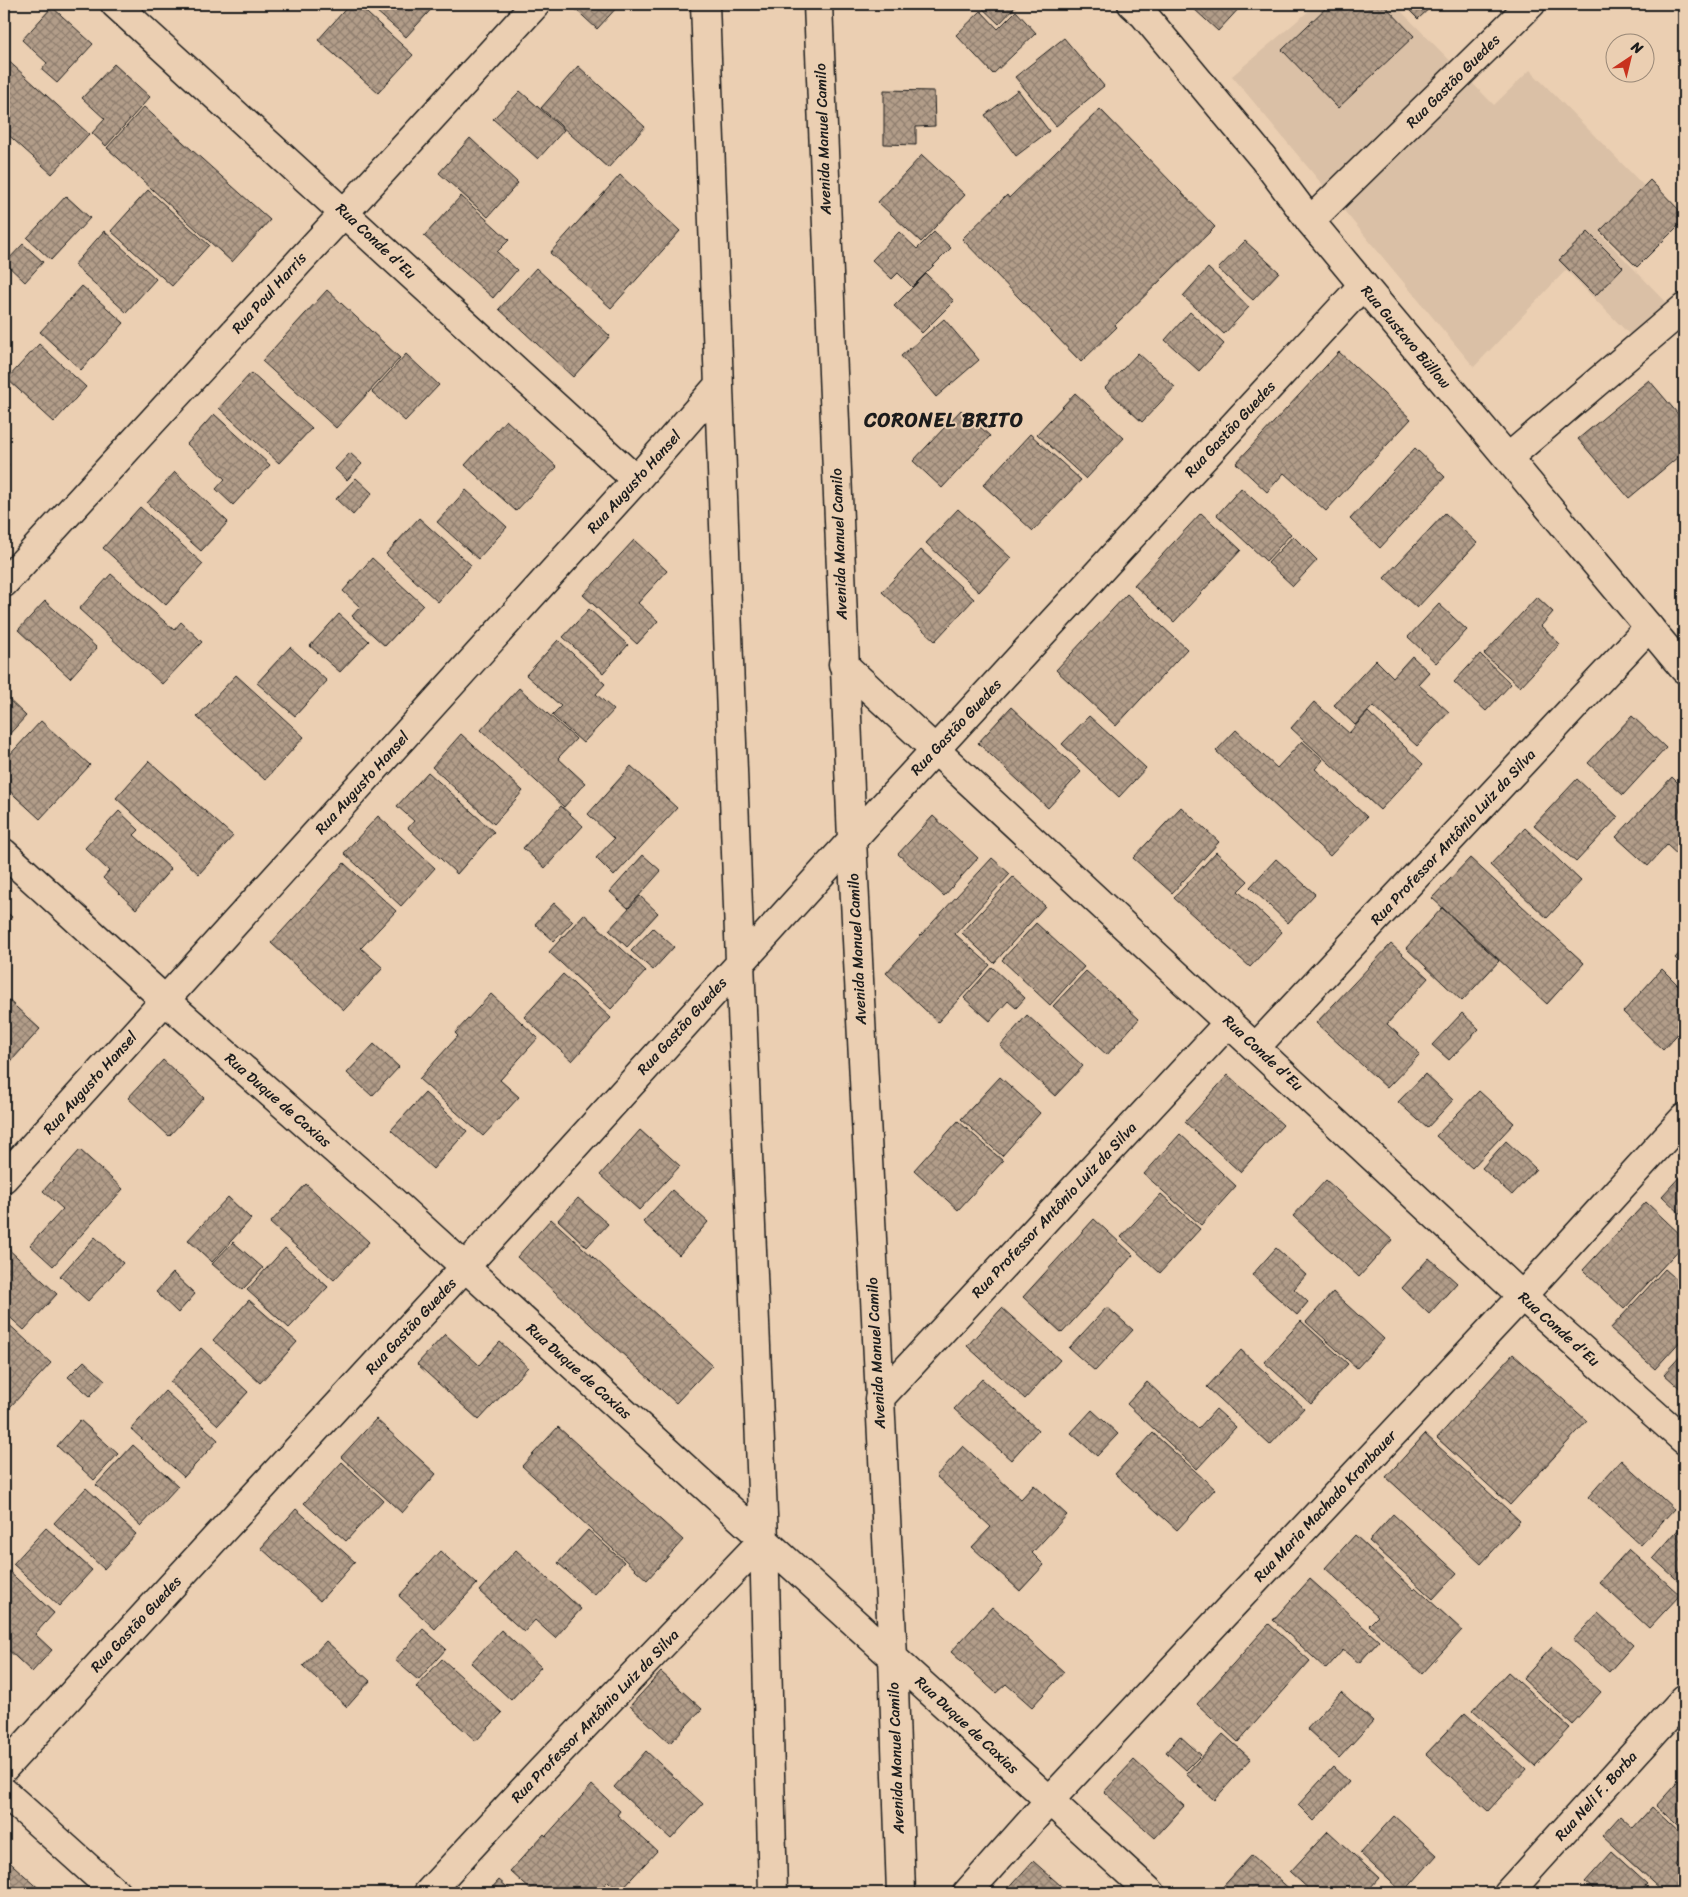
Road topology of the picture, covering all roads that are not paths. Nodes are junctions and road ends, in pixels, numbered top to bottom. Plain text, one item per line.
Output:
1 (115, 4) edge
2 (536, 4) edge
3 (705, 4) edge
4 (818, 4) edge
5 (1132, 4) edge
6 (1531, 4) edge
7 (344, 212) junction
8 (1310, 222) junction
9 (1362, 286) junction
10 (1684, 308) edge
11 (718, 386) junction
12 (1508, 458) junction
13 (636, 480) junction
14 (4, 583) edge
15 (1649, 627) junction
16 (844, 664) junction
17 (1684, 668) edge
18 (936, 748) junction
19 (852, 840) junction
20 (4, 853) edge
21 (740, 962) junction
22 (165, 1000) junction
23 (1229, 1022) junction
24 (1256, 1047) junction
25 (1684, 1118) edge
26 (4, 1178) edge
27 (465, 1268) junction
28 (1522, 1296) junction
29 (878, 1399) junction
30 (1684, 1440) edge
31 (764, 1539) junction
32 (893, 1657) junction
33 (1684, 1699) edge
34 (4, 1768) edge
35 (4, 1792) edge
36 (1049, 1801) junction
37 (116, 1893) edge
38 (428, 1893) edge
39 (773, 1893) edge
40 (901, 1893) edge
41 (967, 1893) edge
42 (1150, 1893) edge
43 (1508, 1893) edge

1 - 7 street, Rua Conde d'Eu
2 - 7 street, Rua Paul Harris
3 - 11 street
4 - 16 street, Avenida Manuel Camilo
5 - 8 street, Rua Gustavo Büllow
6 - 8 street, Rua Gastão Guedes
7 - 13 street, Rua Conde d'Eu
7 - 14 street, Rua Paul Harris
8 - 9 street, Rua Gustavo Büllow
9 - 12 street, Rua Gustavo Büllow
9 - 18 street, Rua Gastão Guedes
10 - 12 street
11 - 13 street, Rua Augusto Hansel
11 - 21 street
12 - 15 street, Rua Gustavo Büllow
13 - 22 street, Rua Augusto Hansel
15 - 17 street, Rua Gustavo Büllow
15 - 24 street, Rua Professor Antônio Luiz da Silva
16 - 18 street, Rua Conde d'Eu
16 - 19 street, Avenida Manuel Camilo
18 - 19 street, Rua Gastão Guedes
18 - 23 street, Rua Conde d'Eu
19 - 21 street, Rua Gastão Guedes
19 - 29 street, Avenida Manuel Camilo
20 - 22 street, Rua Duque de Caxias
21 - 27 street, Rua Gastão Guedes
21 - 31 street
22 - 26 street, Rua Augusto Hansel
22 - 27 street, Rua Duque de Caxias
23 - 24 street, Rua Conde d'Eu
23 - 29 street, Rua Professor Antônio Luiz da Silva
24 - 28 street, Rua Conde d'Eu
25 - 28 street, Rua Maria Machado Kronbauer
27 - 31 street, Rua Duque de Caxias
27 - 34 street, Rua Gastão Guedes
28 - 30 street, Rua Conde d'Eu
28 - 36 street, Rua Maria Machado Kronbauer
29 - 32 street, Avenida Manuel Camilo
31 - 32 street, Rua Duque de Caxias
31 - 38 street, Rua Professor Antônio Luiz da Silva
31 - 39 street
32 - 36 street, Rua Duque de Caxias
32 - 40 street, Avenida Manuel Camilo
33 - 43 street, Rua Neli F. Borba
35 - 37 street
36 - 41 street, Rua Maria Machado Kronbauer
36 - 42 street, Rua Duque de Caxias

